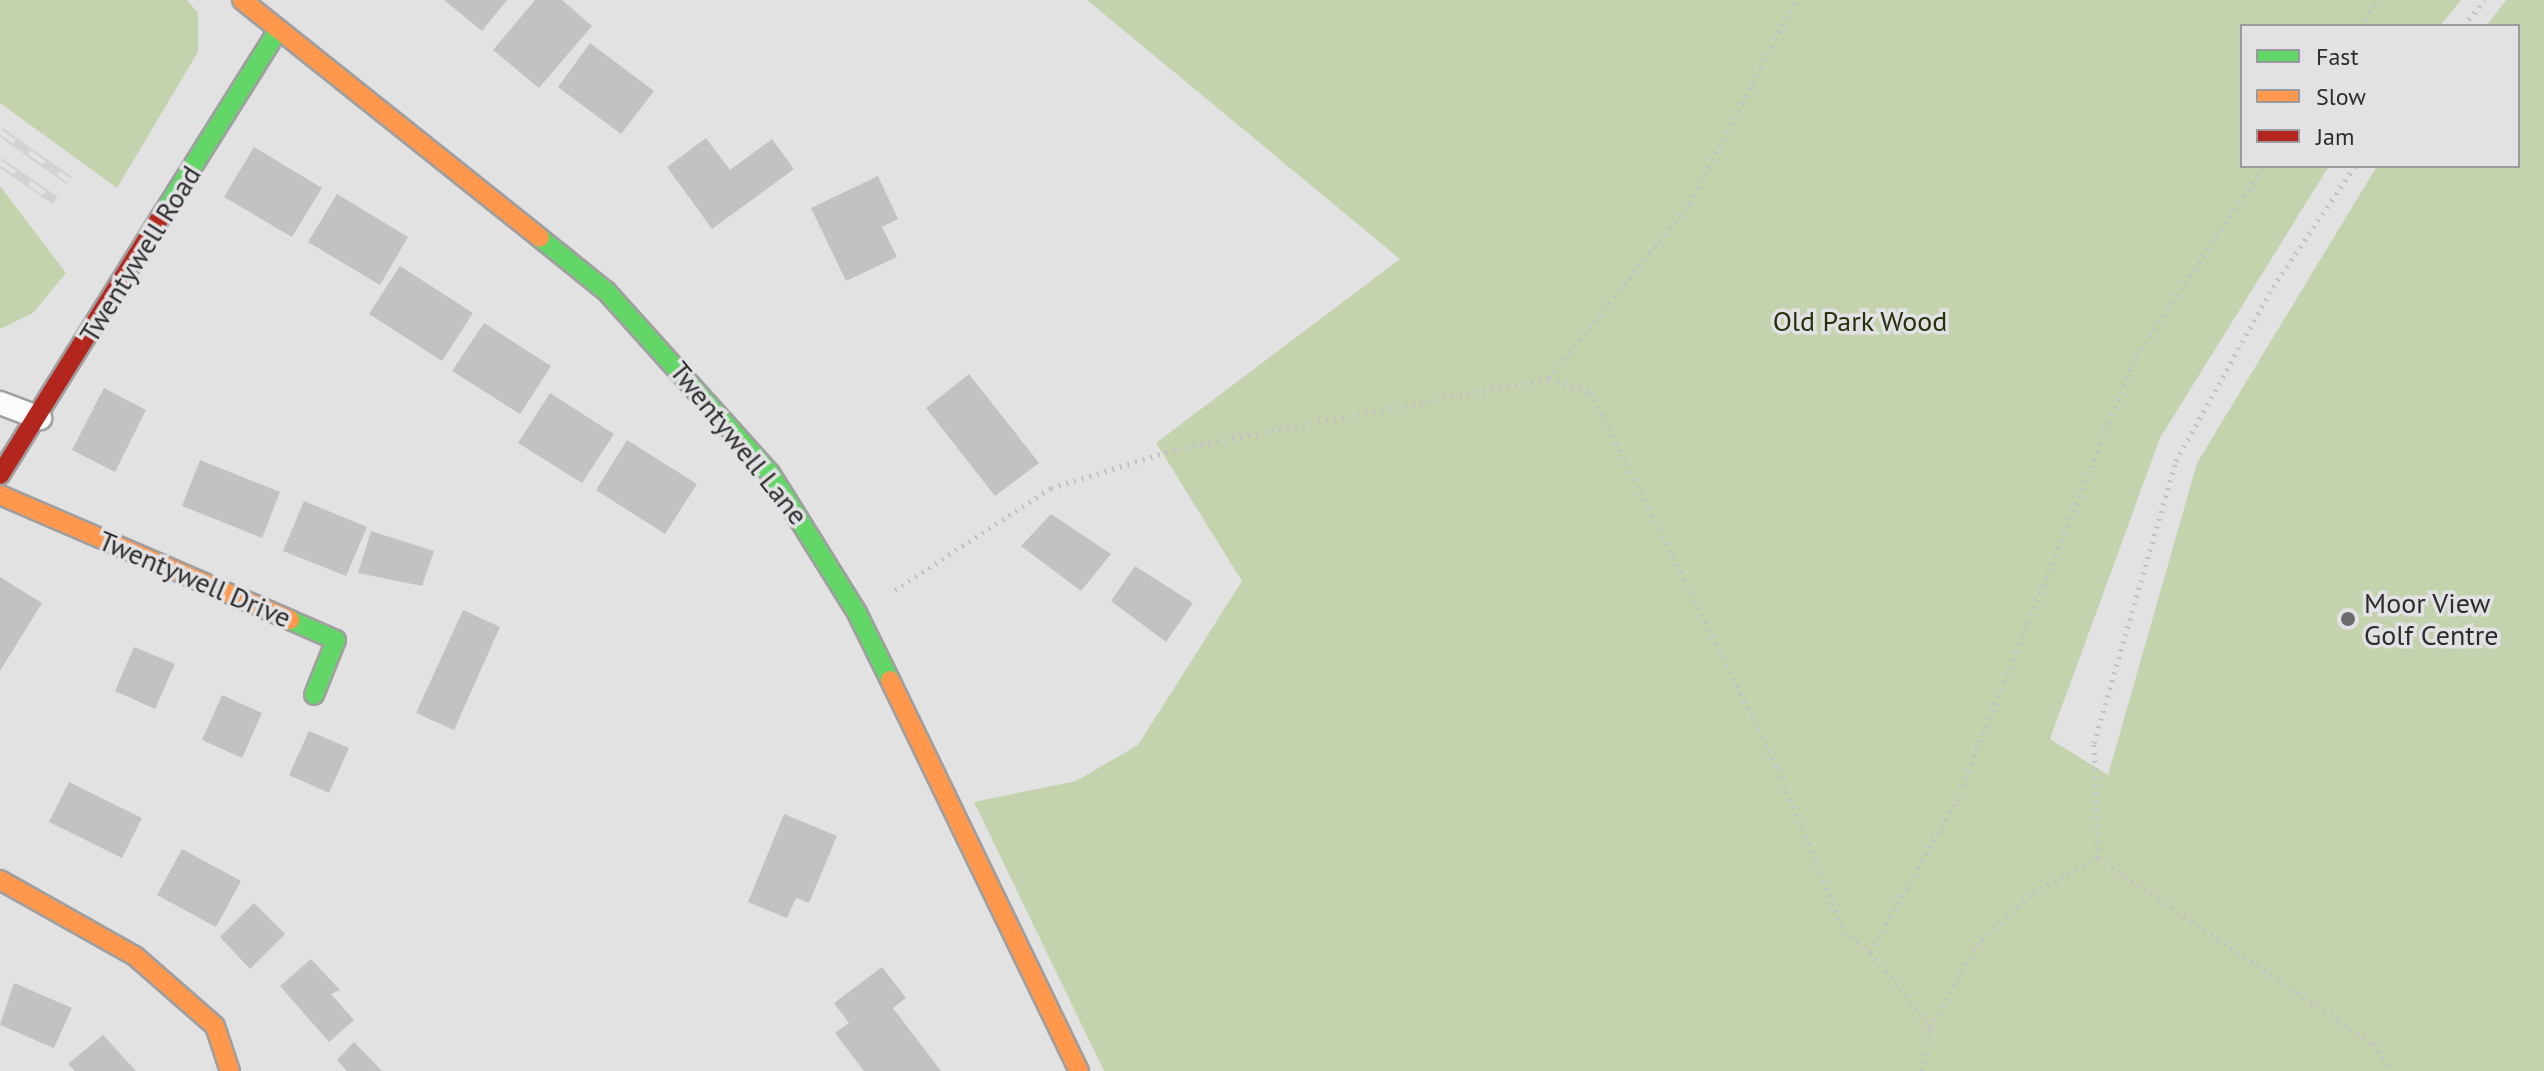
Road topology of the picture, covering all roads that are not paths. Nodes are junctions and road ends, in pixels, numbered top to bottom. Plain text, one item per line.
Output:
1 (242, 0) edge
2 (278, 30) junction
3 (0, 403) edge
4 (40, 418) junction
5 (0, 475) edge
6 (0, 495) edge
7 (314, 695) dead end
8 (0, 880) edge
9 (230, 1071) edge
10 (1079, 1071) edge

1 - 2 street, Twentywell Lane
2 - 4 street, Twentywell Road
2 - 10 street, Twentywell Lane
3 - 4 lane
4 - 5 street, Twentywell Road
6 - 7 street, Twentywell Drive
8 - 9 street

